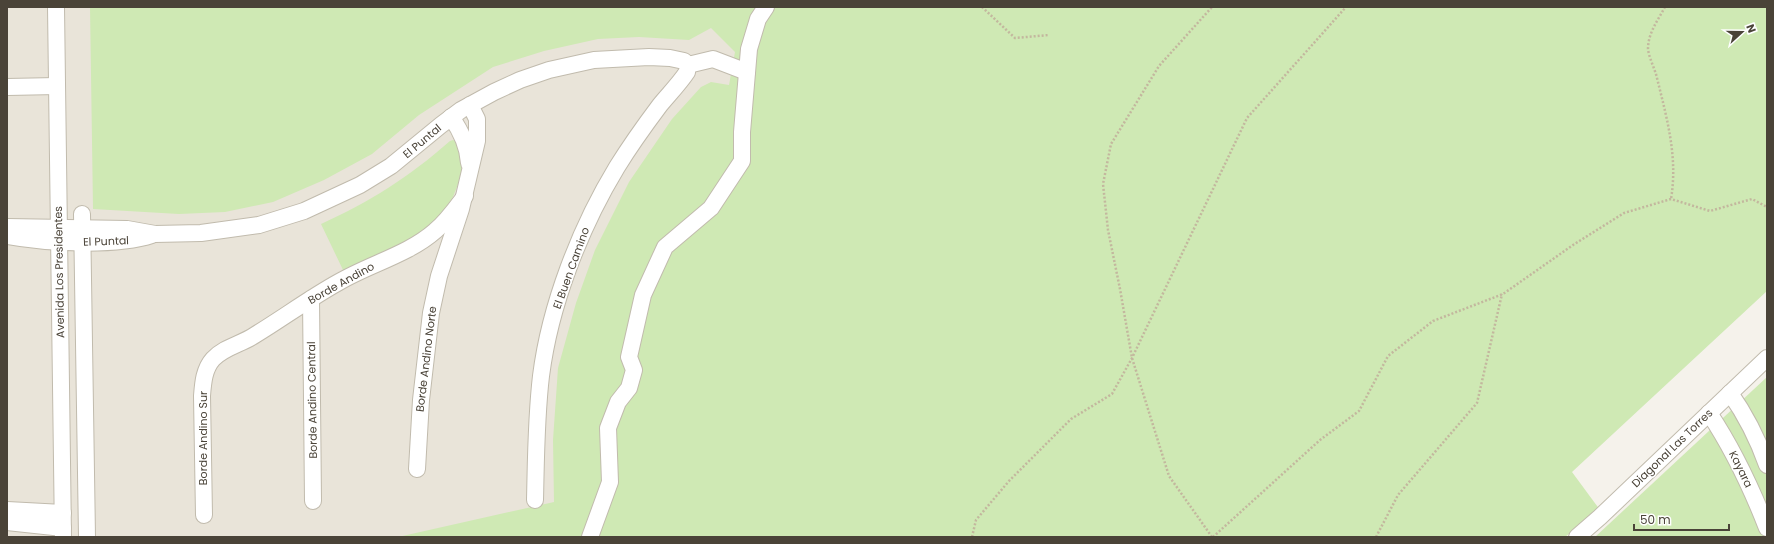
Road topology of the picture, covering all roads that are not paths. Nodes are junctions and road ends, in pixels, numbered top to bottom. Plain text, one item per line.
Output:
1 (56, 7) edge
2 (766, 7) edge
3 (688, 65) junction
4 (747, 72) junction
5 (57, 86) junction
6 (7, 87) edge
7 (470, 104) junction
8 (451, 117) junction
9 (470, 170) junction
10 (465, 196) junction
11 (7, 227) edge
12 (82, 228) junction
13 (58, 234) junction
14 (7, 236) edge
15 (428, 237) junction
16 (447, 252) junction
17 (311, 299) junction
18 (1767, 358) edge
19 (210, 362) joint
20 (1730, 393) junction
21 (1709, 413) junction
22 (1767, 465) edge
23 (417, 468) dead end
24 (536, 500) dead end
25 (313, 501) dead end
26 (7, 510) edge
27 (204, 515) dead end
28 (7, 522) edge
29 (63, 526) edge
30 (1767, 528) edge
31 (87, 537) edge
32 (590, 537) edge
33 (1577, 537) edge

1 - 5 street, Avenida Los Presidentes
2 - 4 street
3 - 4 street
3 - 7 street, El Puntal
3 - 24 street, El Buen Camino
4 - 32 street
5 - 6 street
5 - 13 street, Avenida Los Presidentes
7 - 8 street, El Puntal
7 - 9 street
8 - 9 street
8 - 12 street, El Puntal
9 - 10 street, Borde Andino Norte
10 - 15 street, Borde Andino
10 - 16 street, Borde Andino Norte
11 - 13 street, El Puntal
12 - 13 street, El Puntal
12 - 31 street
13 - 14 street, El Puntal
13 - 29 street, Avenida Los Presidentes
15 - 16 street
15 - 17 street, Borde Andino
16 - 23 street, Borde Andino Norte
17 - 19 street, Borde Andino
17 - 25 street, Borde Andino Central
18 - 20 street, Diagonal Las Torres
19 - 27 street, Borde Andino Sur
20 - 21 street, Diagonal Las Torres
20 - 22 street
21 - 30 street, Kayara
21 - 33 street, Diagonal Las Torres
26 - 29 street
28 - 29 street

